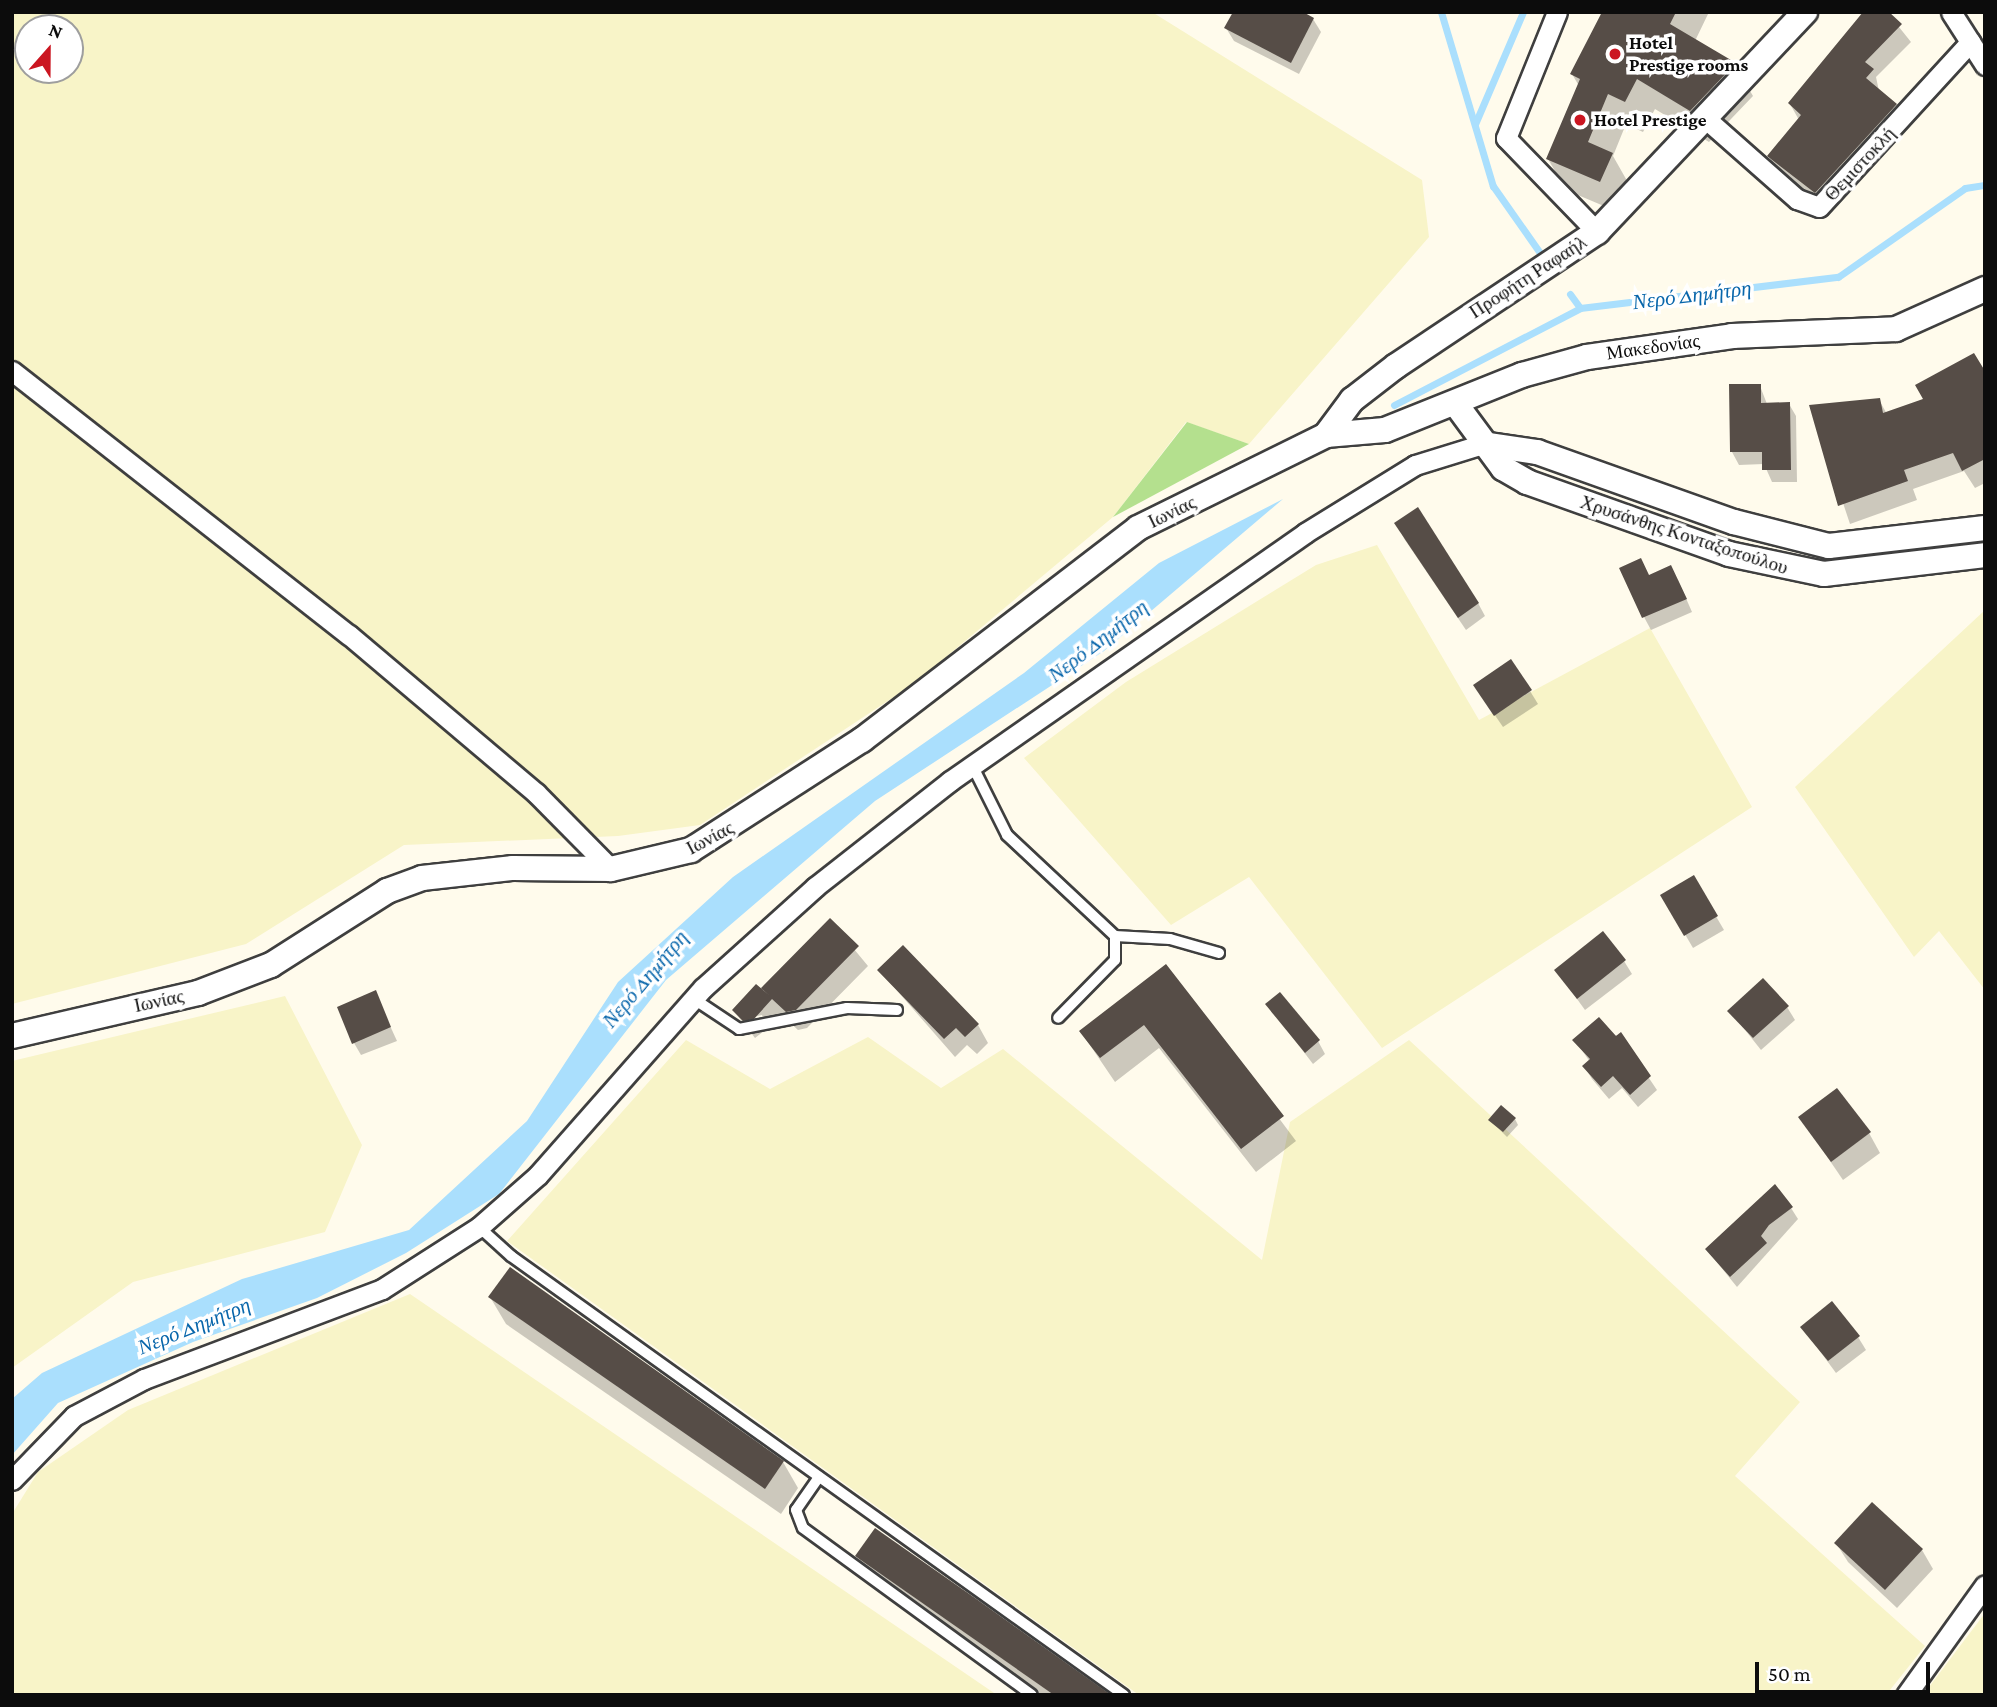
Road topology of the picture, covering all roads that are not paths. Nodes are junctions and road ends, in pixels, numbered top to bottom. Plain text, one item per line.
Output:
1 (1557, 12) edge
2 (1805, 12) edge
3 (1951, 12) edge
4 (1970, 42) junction
5 (1985, 65) edge
6 (1705, 118) junction
7 (1597, 232) junction
8 (1985, 289) edge
9 (12, 371) edge
10 (1455, 403) junction
11 (1326, 435) junction
12 (1483, 444) junction
13 (1985, 528) edge
14 (1985, 555) edge
15 (972, 765) junction
16 (611, 869) junction
17 (1115, 936) junction
18 (1219, 953) dead end
19 (694, 999) junction
20 (897, 1010) dead end
21 (1058, 1018) dead end
22 (12, 1036) edge
23 (479, 1227) junction
24 (819, 1477) junction
25 (12, 1480) edge
26 (1985, 1585) edge
27 (1032, 1695) edge
28 (1124, 1695) edge
29 (1906, 1695) edge

1 - 7 street
2 - 6 street, Προφήτη Ραφαήλ
3 - 4 street
4 - 5 street
4 - 6 street, Θεμιστοκλή
6 - 7 street, Προφήτη Ραφαήλ
7 - 11 street, Προφήτη Ραφαήλ
8 - 10 street, Μακεδονίας
9 - 16 street
10 - 11 street, Μακεδονίας
10 - 12 street, Χρυσάνθης Κονταξοπούλου
11 - 16 street, Ιωνίας
12 - 13 street, Χρυσάνθης Κονταξοπούλου
12 - 14 street, Χρυσάνθης Κονταξοπούλου
12 - 15 street
15 - 17 lane
15 - 19 street
16 - 22 street, Ιωνίας
17 - 18 lane
17 - 21 lane
19 - 20 lane
19 - 23 street
23 - 24 lane
23 - 25 street
24 - 27 lane
24 - 28 lane
26 - 29 street

